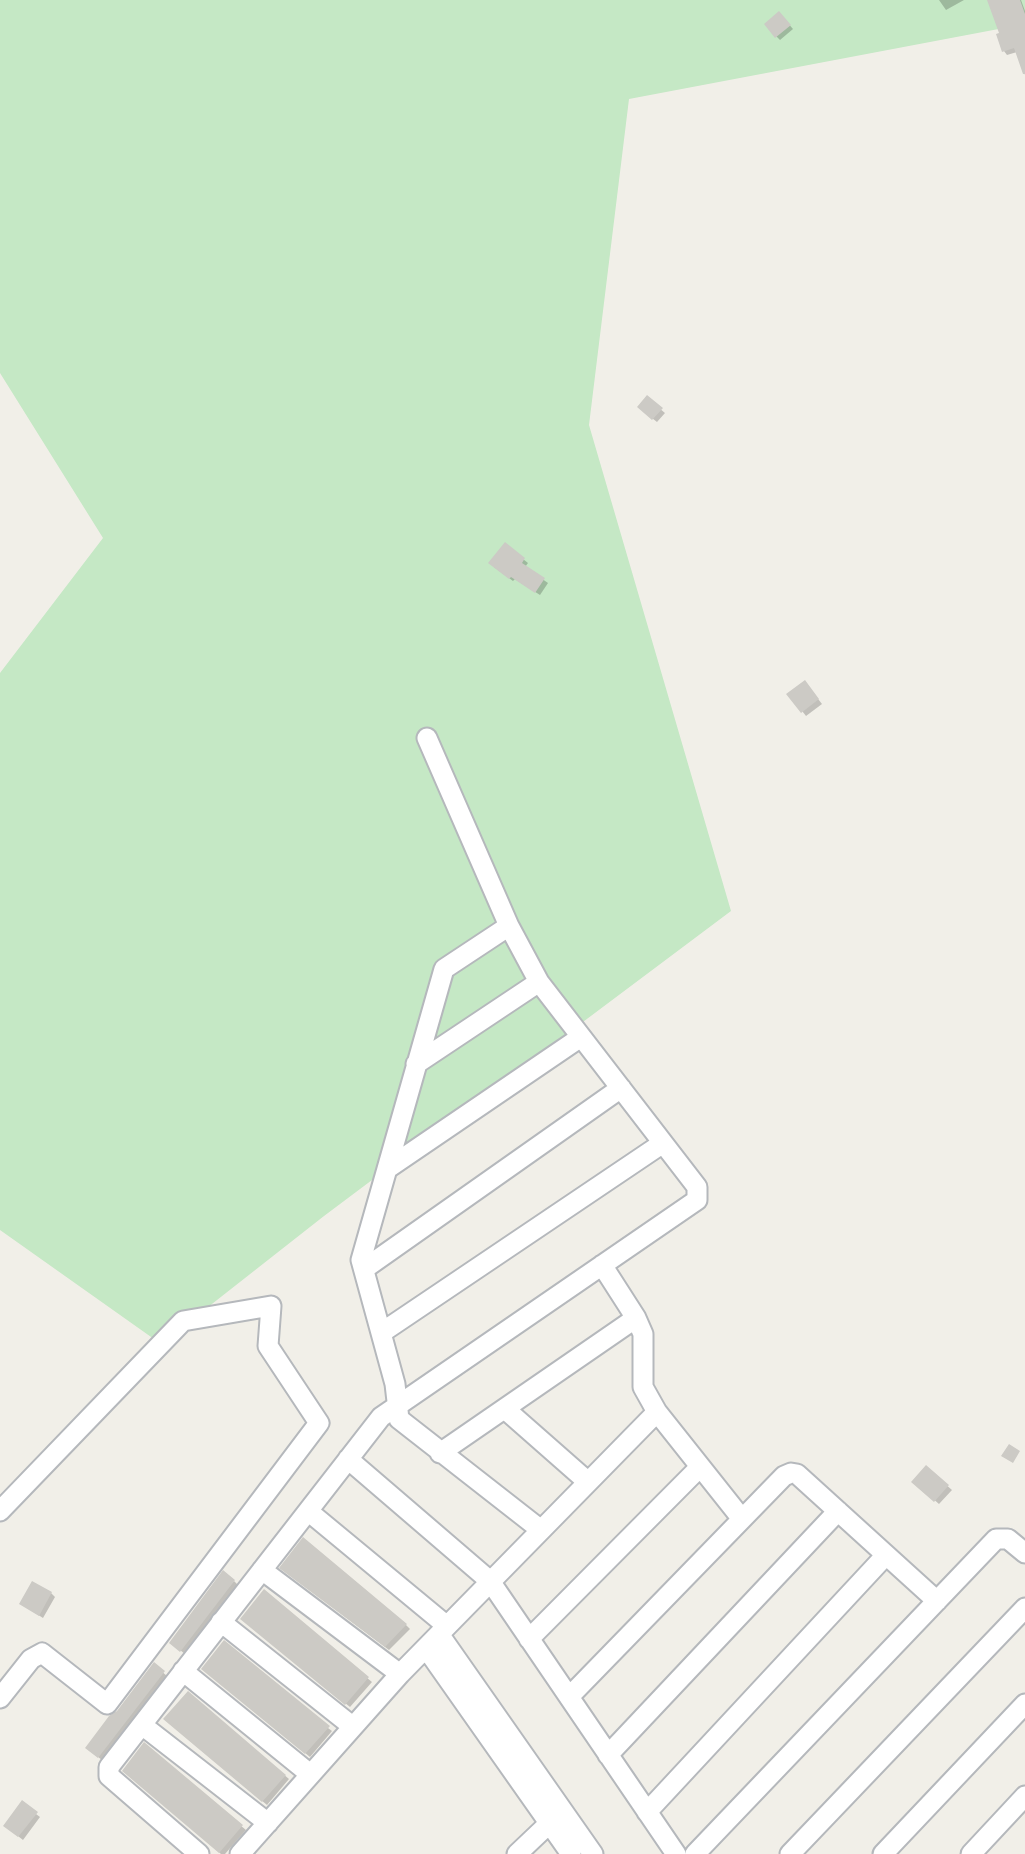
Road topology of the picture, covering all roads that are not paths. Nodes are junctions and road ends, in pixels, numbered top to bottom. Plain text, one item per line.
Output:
1 (428, 738) dead end
2 (509, 926) junction
3 (539, 982) junction
4 (581, 1037) junction
5 (416, 1064) junction
6 (621, 1088) junction
7 (663, 1143) junction
8 (387, 1169) junction
9 (602, 1265) junction
10 (364, 1269) junction
11 (636, 1318) junction
12 (381, 1333) junction
13 (398, 1405) junction
14 (505, 1409) junction
15 (657, 1412) junction
16 (440, 1453) junction
17 (348, 1459) junction
18 (701, 1467) junction
19 (588, 1482) junction
20 (0, 1511) edge
21 (308, 1511) junction
22 (838, 1511) junction
23 (742, 1519) junction
24 (541, 1530) junction
25 (1025, 1553) edge
26 (886, 1555) junction
27 (262, 1570) junction
28 (491, 1581) junction
29 (937, 1601) junction
30 (1025, 1608) edge
31 (221, 1622) junction
32 (437, 1636) junction
33 (529, 1639) junction
34 (183, 1671) junction
35 (400, 1674) junction
36 (569, 1697) junction
37 (0, 1698) edge
38 (1025, 1704) edge
39 (142, 1725) junction
40 (352, 1726) junction
41 (608, 1755) junction
42 (310, 1774) junction
43 (1025, 1796) edge
44 (647, 1811) junction
45 (556, 1817) junction
46 (268, 1823) junction
47 (199, 1854) edge
48 (240, 1854) edge
49 (517, 1854) edge
50 (571, 1854) edge
51 (593, 1854) edge
52 (676, 1854) edge
53 (695, 1854) edge
54 (790, 1854) edge
55 (883, 1854) edge
56 (971, 1854) edge

1 - 2 street
2 - 3 street
2 - 5 street
3 - 4 street
3 - 5 street
4 - 6 street
4 - 8 street
5 - 8 street
6 - 7 street
6 - 10 street
7 - 9 street
7 - 12 street
8 - 10 street
9 - 11 street
9 - 13 street
10 - 12 street
11 - 14 street
11 - 15 street
12 - 13 street
13 - 16 street
13 - 17 street
14 - 16 street
14 - 19 street
15 - 18 street
15 - 19 street
16 - 24 street
17 - 21 street
17 - 28 street
18 - 23 street
18 - 33 street
19 - 24 street
20 - 37 street
21 - 27 street
21 - 32 street
22 - 23 street
22 - 26 street
22 - 41 street
23 - 36 street
24 - 28 street
25 - 29 street
26 - 29 street
26 - 44 street
27 - 31 street
27 - 35 street
28 - 32 street
28 - 33 street
29 - 53 street
30 - 54 street
31 - 34 street
31 - 40 street
32 - 35 street
32 - 45 street
33 - 36 street
34 - 39 street
34 - 42 street
35 - 40 street
36 - 41 street
38 - 55 street
39 - 46 street
39 - 47 street
40 - 42 street
41 - 44 street
42 - 46 street
43 - 56 street
44 - 52 street
45 - 49 street
45 - 50 street
45 - 51 street
46 - 48 street

